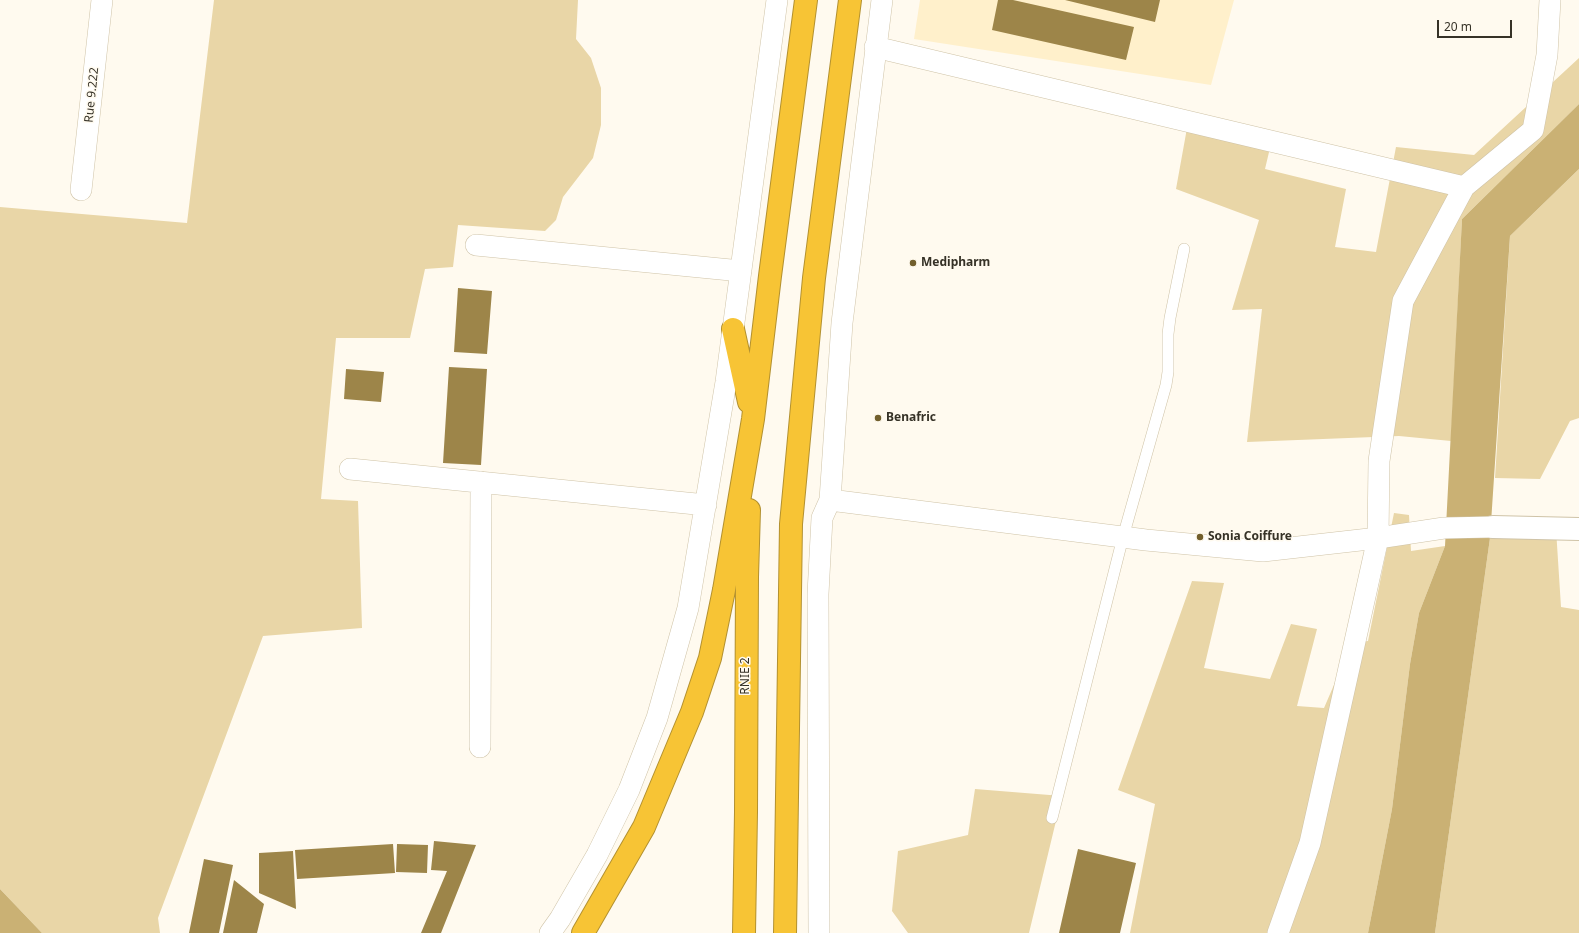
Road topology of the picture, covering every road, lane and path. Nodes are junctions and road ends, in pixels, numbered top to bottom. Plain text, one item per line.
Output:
1 (102, 0) edge
2 (776, 0) edge
3 (806, 0) edge
4 (850, 0) edge
5 (882, 0) edge
6 (1550, 0) edge
7 (876, 47) junction
8 (1464, 187) junction
9 (82, 190) dead end
10 (476, 245) dead end
11 (1184, 249) dead end
12 (740, 271) junction
13 (733, 329) junction
14 (753, 419) junction
15 (350, 469) dead end
16 (481, 482) junction
17 (830, 500) junction
18 (706, 504) junction
19 (1493, 527) joint
20 (1579, 529) edge
21 (1123, 537) junction
22 (1378, 538) junction
23 (480, 747) dead end
24 (1052, 818) dead end
25 (550, 933) edge
26 (583, 933) edge
27 (744, 933) edge
28 (785, 933) edge
29 (819, 933) edge
30 (1278, 933) edge

1 - 9 street, Rue 9.222
2 - 12 street
3 - 14 highway
4 - 28 highway
5 - 7 street
6 - 8 street
7 - 8 street
7 - 17 street
8 - 22 street
10 - 12 street
11 - 21 lane
12 - 13 street
13 - 14 highway
13 - 18 street
14 - 26 highway
14 - 27 highway, RNIE 2 / RNIE 2
15 - 16 street
16 - 18 street
16 - 23 street
17 - 21 street
17 - 29 street
18 - 25 street
19 - 20 street
19 - 22 street
21 - 22 street
21 - 24 lane
22 - 30 street

